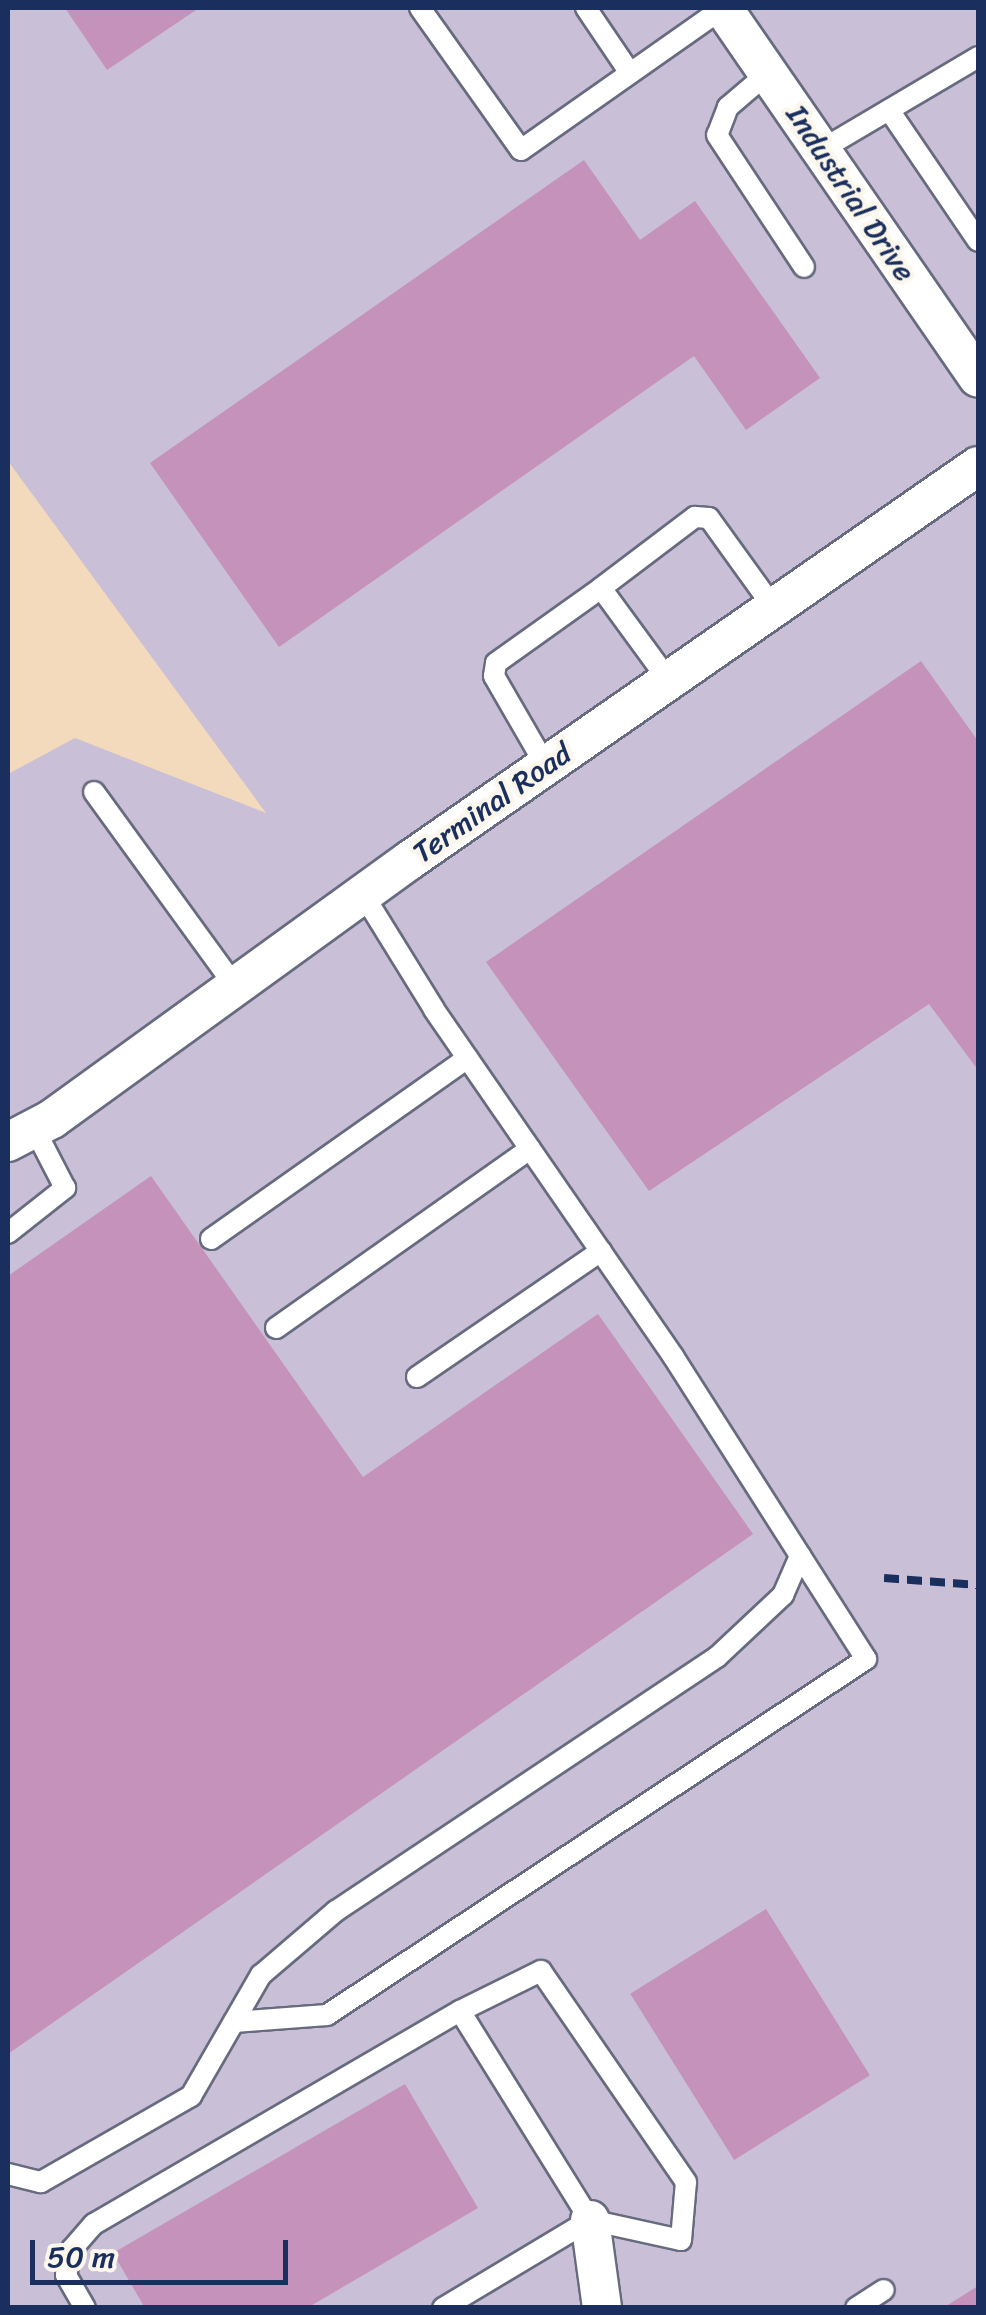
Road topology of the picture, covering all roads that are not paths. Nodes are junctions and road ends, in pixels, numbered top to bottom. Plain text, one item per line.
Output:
1 (420, 8) edge
2 (586, 8) edge
3 (723, 8) edge
4 (978, 57) edge
5 (769, 72) junction
6 (630, 73) junction
7 (889, 110) junction
8 (822, 150) junction
9 (978, 241) edge
10 (804, 267) dead end
11 (978, 378) edge
12 (978, 466) edge
13 (601, 588) junction
14 (774, 608) junction
15 (669, 681) junction
16 (546, 766) junction
17 (94, 792) dead end
18 (363, 894) junction
19 (236, 986) junction
20 (468, 1058) junction
21 (21, 1135) edge
22 (530, 1149) junction
23 (8, 1233) edge
24 (211, 1238) dead end
25 (601, 1250) junction
26 (276, 1328) dead end
27 (417, 1378) dead end
28 (800, 1556) junction
29 (460, 2011) junction
30 (234, 2022) junction
31 (8, 2174) edge
32 (590, 2220) junction
33 (884, 2290) dead end
34 (85, 2308) edge
35 (443, 2308) edge
36 (602, 2308) edge
37 (856, 2308) edge

1 - 6 lane
2 - 6 lane
3 - 5 street, Industrial Drive
3 - 6 lane
4 - 7 lane
5 - 8 street, Industrial Drive
5 - 10 lane
7 - 8 lane
7 - 9 lane
8 - 11 street, Industrial Drive
12 - 14 street, Terminal Road
13 - 14 lane
13 - 15 lane
13 - 16 lane
14 - 15 street, Terminal Road
15 - 16 street, Terminal Road
16 - 18 street, Terminal Road
17 - 19 lane
18 - 19 street, Terminal Road
18 - 20 lane
19 - 21 street, Terminal Road
20 - 22 lane
20 - 24 lane
21 - 23 lane
22 - 25 lane
22 - 26 lane
25 - 27 lane
25 - 28 lane
28 - 30 lane
28 - 30 lane
29 - 32 lane
29 - 32 lane
29 - 34 lane
30 - 31 lane
32 - 35 lane
32 - 36 street
33 - 37 lane

